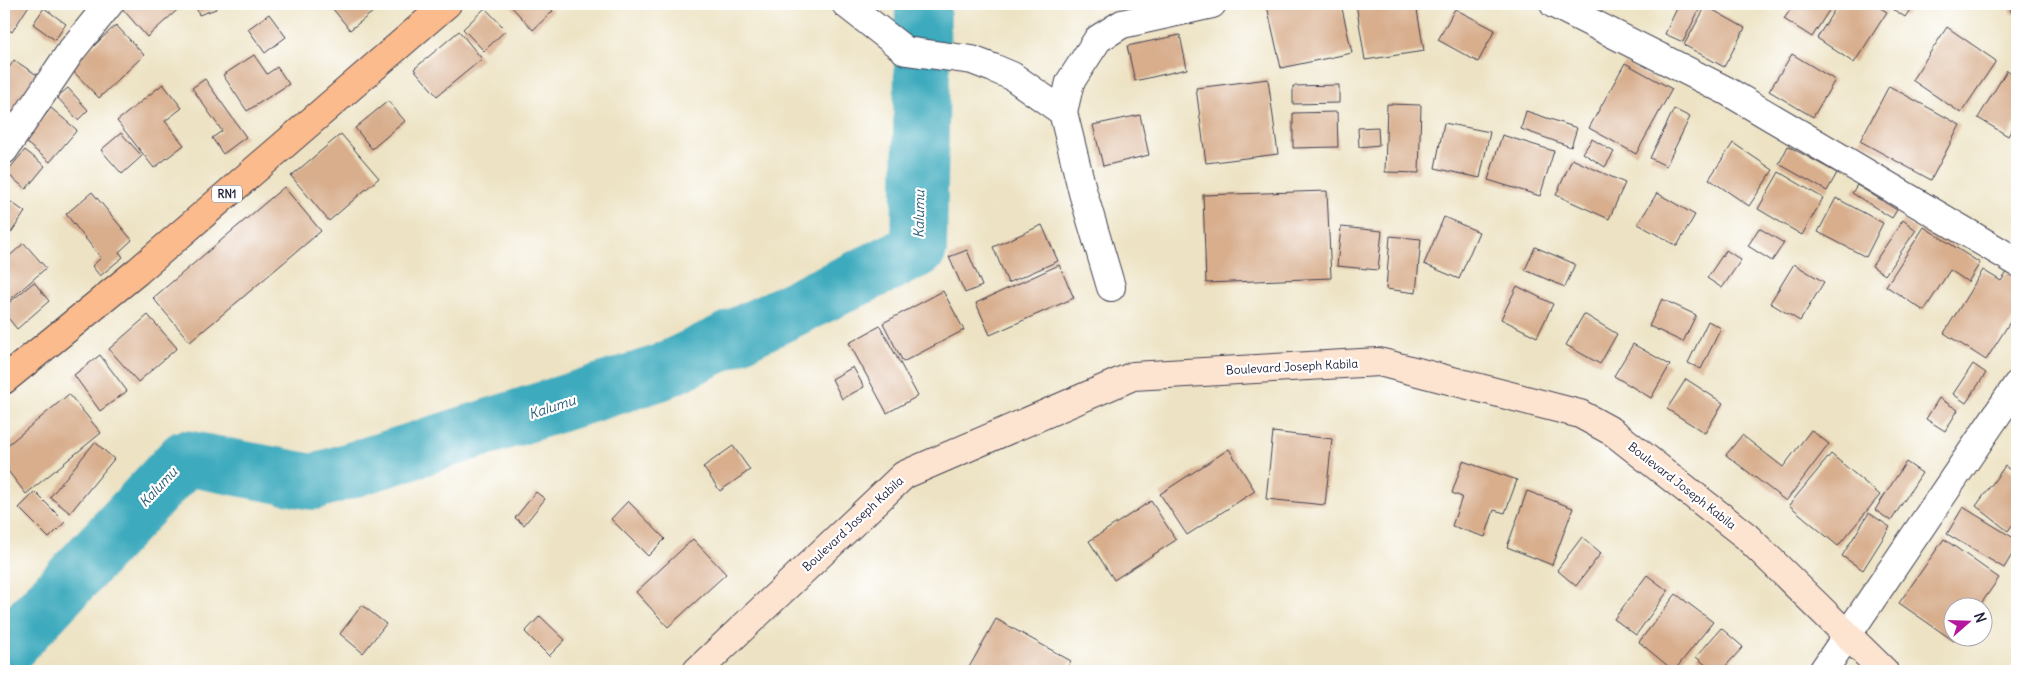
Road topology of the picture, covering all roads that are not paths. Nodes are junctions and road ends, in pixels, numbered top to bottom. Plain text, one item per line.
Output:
1 (109, 4) edge
2 (447, 4) edge
3 (846, 4) edge
4 (1212, 4) edge
5 (1554, 4) edge
6 (1063, 112) junction
7 (4, 150) edge
8 (2017, 262) edge
9 (1111, 287) dead end
10 (6, 373) edge
11 (2017, 385) edge
12 (1847, 635) junction
13 (697, 671) edge
14 (1823, 671) edge
15 (1884, 671) edge

1 - 7 street
2 - 10 highway, RN1
3 - 6 street
4 - 6 street
5 - 8 street
6 - 9 street
11 - 12 street
12 - 13 main road, Boulevard Joseph Kabila
12 - 14 street
12 - 15 main road, Boulevard Joseph Kabila

